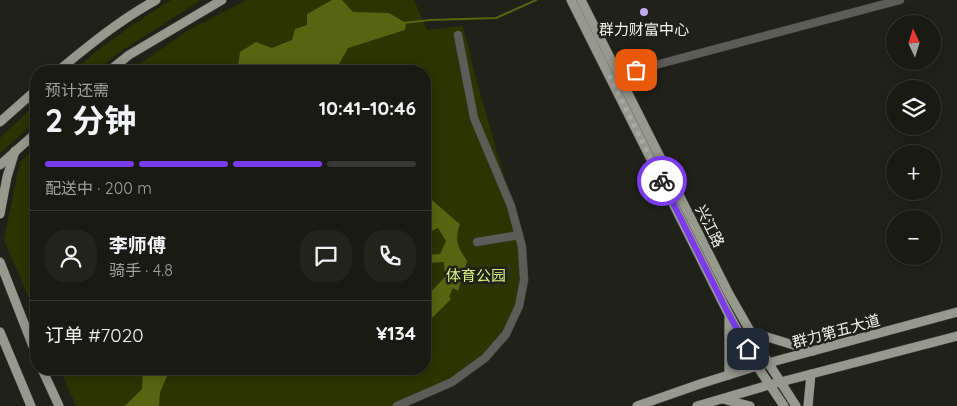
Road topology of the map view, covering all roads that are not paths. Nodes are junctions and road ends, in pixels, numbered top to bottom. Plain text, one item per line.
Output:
1 (156, 0) edge
2 (222, 0) edge
3 (900, 0) edge
4 (576, 2) edge
5 (458, 35) dead end
6 (65, 65) edge
7 (116, 65) edge
8 (614, 76) junction
9 (30, 95) edge
10 (15, 109) junction
11 (0, 111) edge
12 (0, 122) edge
13 (30, 138) edge
14 (15, 151) junction
15 (0, 165) edge
16 (0, 214) edge
17 (519, 234) junction
18 (477, 242) dead end
19 (0, 262) edge
20 (957, 312) edge
21 (729, 315) junction
22 (0, 332) edge
23 (751, 332) junction
24 (957, 336) edge
25 (30, 339) edge
26 (813, 352) junction
27 (769, 364) junction
28 (757, 366) junction
29 (811, 374) junction
30 (45, 375) edge
31 (729, 375) junction
32 (781, 382) junction
33 (769, 385) junction
34 (722, 398) junction
35 (31, 406) edge
36 (59, 406) edge
37 (398, 406) edge
38 (637, 406) edge
39 (697, 406) edge
40 (750, 406) edge
41 (784, 406) edge
42 (796, 406) edge
43 (808, 406) edge

1 - 6 main road
2 - 7 main road
3 - 8 street
4 - 8 main road, 兴江路
5 - 17 street
8 - 21 main road, 兴江路
8 - 23 main road, 兴江路
9 - 10 main road
10 - 11 main road
10 - 12 main road
13 - 14 main road
14 - 15 main road
14 - 16 main road
17 - 18 street
17 - 37 street
19 - 25 main road
20 - 26 main road, 群力第五大道
21 - 28 main road, 兴江路
21 - 31 main road
22 - 35 main road
23 - 26 main road
23 - 27 main road, 兴江路
24 - 29 main road
26 - 27 main road, 群力第五大道
27 - 28 main road, 群力第五大道
27 - 32 main road, 兴江路
28 - 31 main road, 群力第五大道
28 - 33 main road, 兴江路
29 - 32 main road
29 - 43 main road
30 - 36 main road
31 - 38 main road, 群力第五大道
32 - 33 main road
32 - 42 main road, 兴江路
33 - 34 main road
33 - 41 main road, 兴江路
34 - 39 main road
34 - 40 main road

